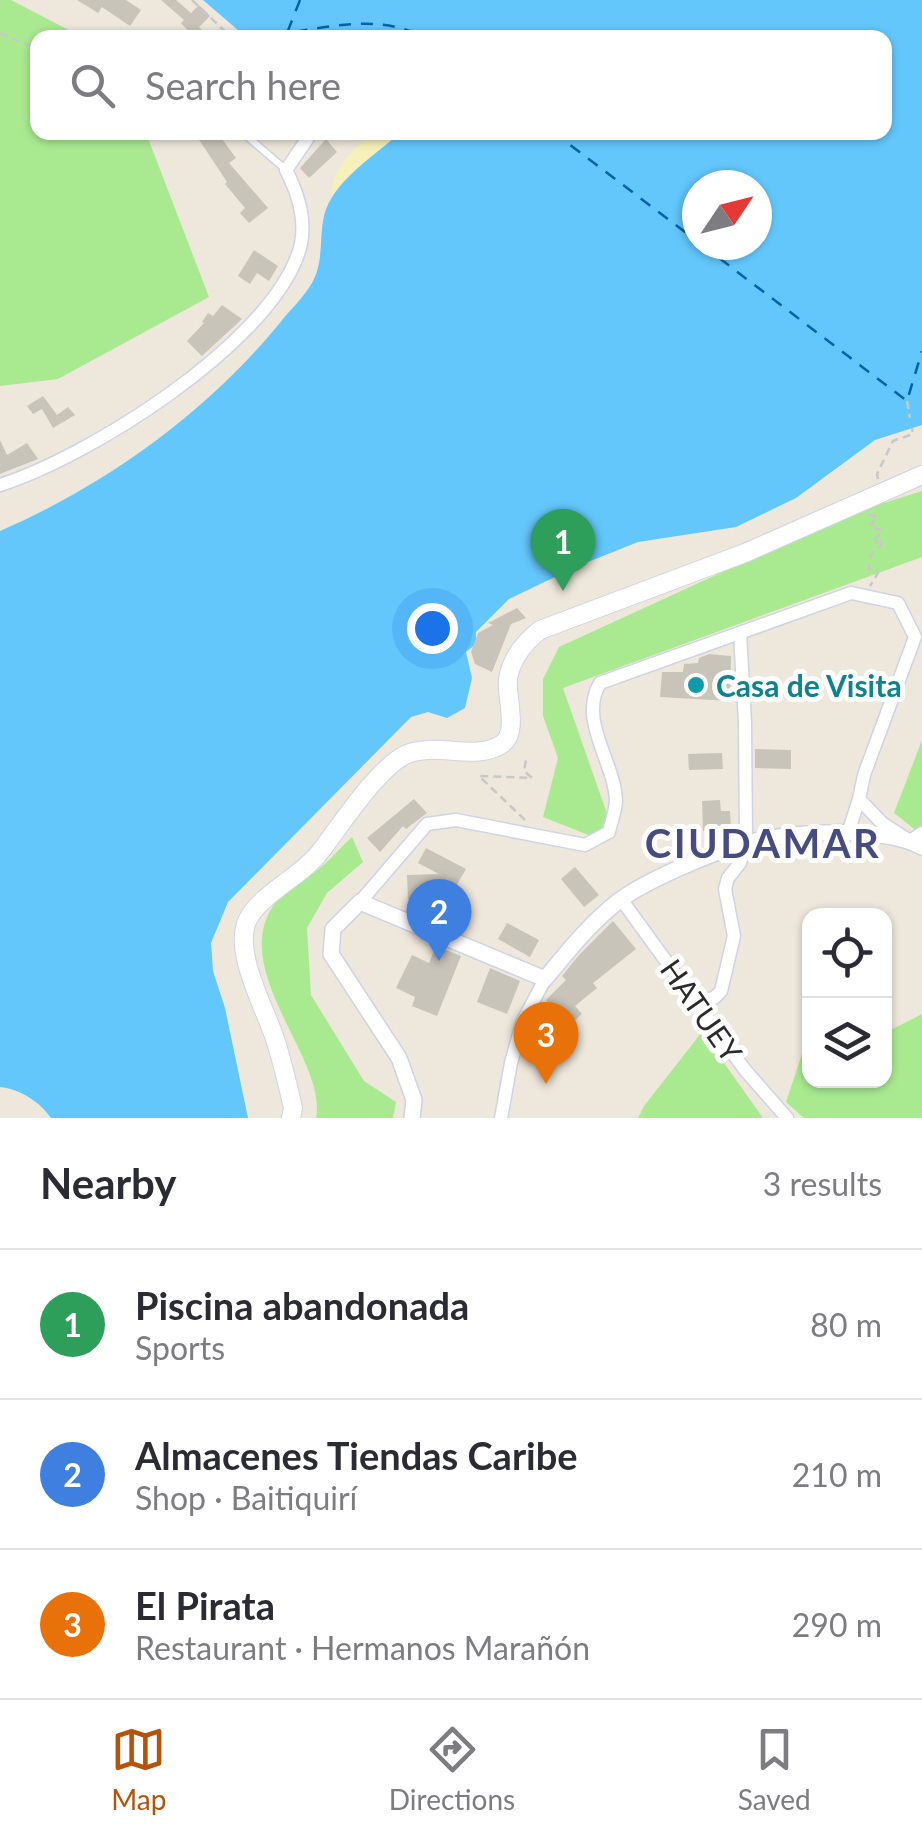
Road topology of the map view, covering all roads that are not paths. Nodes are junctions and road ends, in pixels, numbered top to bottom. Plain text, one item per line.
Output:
1 (251, 140) edge
2 (307, 140) edge
3 (286, 170) junction
4 (922, 475) edge
5 (0, 485) edge
6 (740, 633) junction
7 (859, 799) junction
8 (848, 833) junction
9 (918, 840) edge
10 (746, 844) junction
11 (621, 899) junction
12 (360, 902) junction
13 (545, 979) junction
14 (697, 1002) junction
15 (291, 1118) edge
16 (412, 1118) edge
17 (501, 1118) edge
18 (787, 1118) edge

1 - 3 lane
2 - 3 street
3 - 5 street
4 - 15 main road
6 - 7 street
6 - 10 street
6 - 12 street
7 - 8 street
7 - 9 street
8 - 9 street
8 - 10 street
10 - 11 street
10 - 14 street
11 - 13 street
11 - 14 street, HATUEY
12 - 13 street
12 - 16 street
13 - 17 street
14 - 18 street, HATUEY

